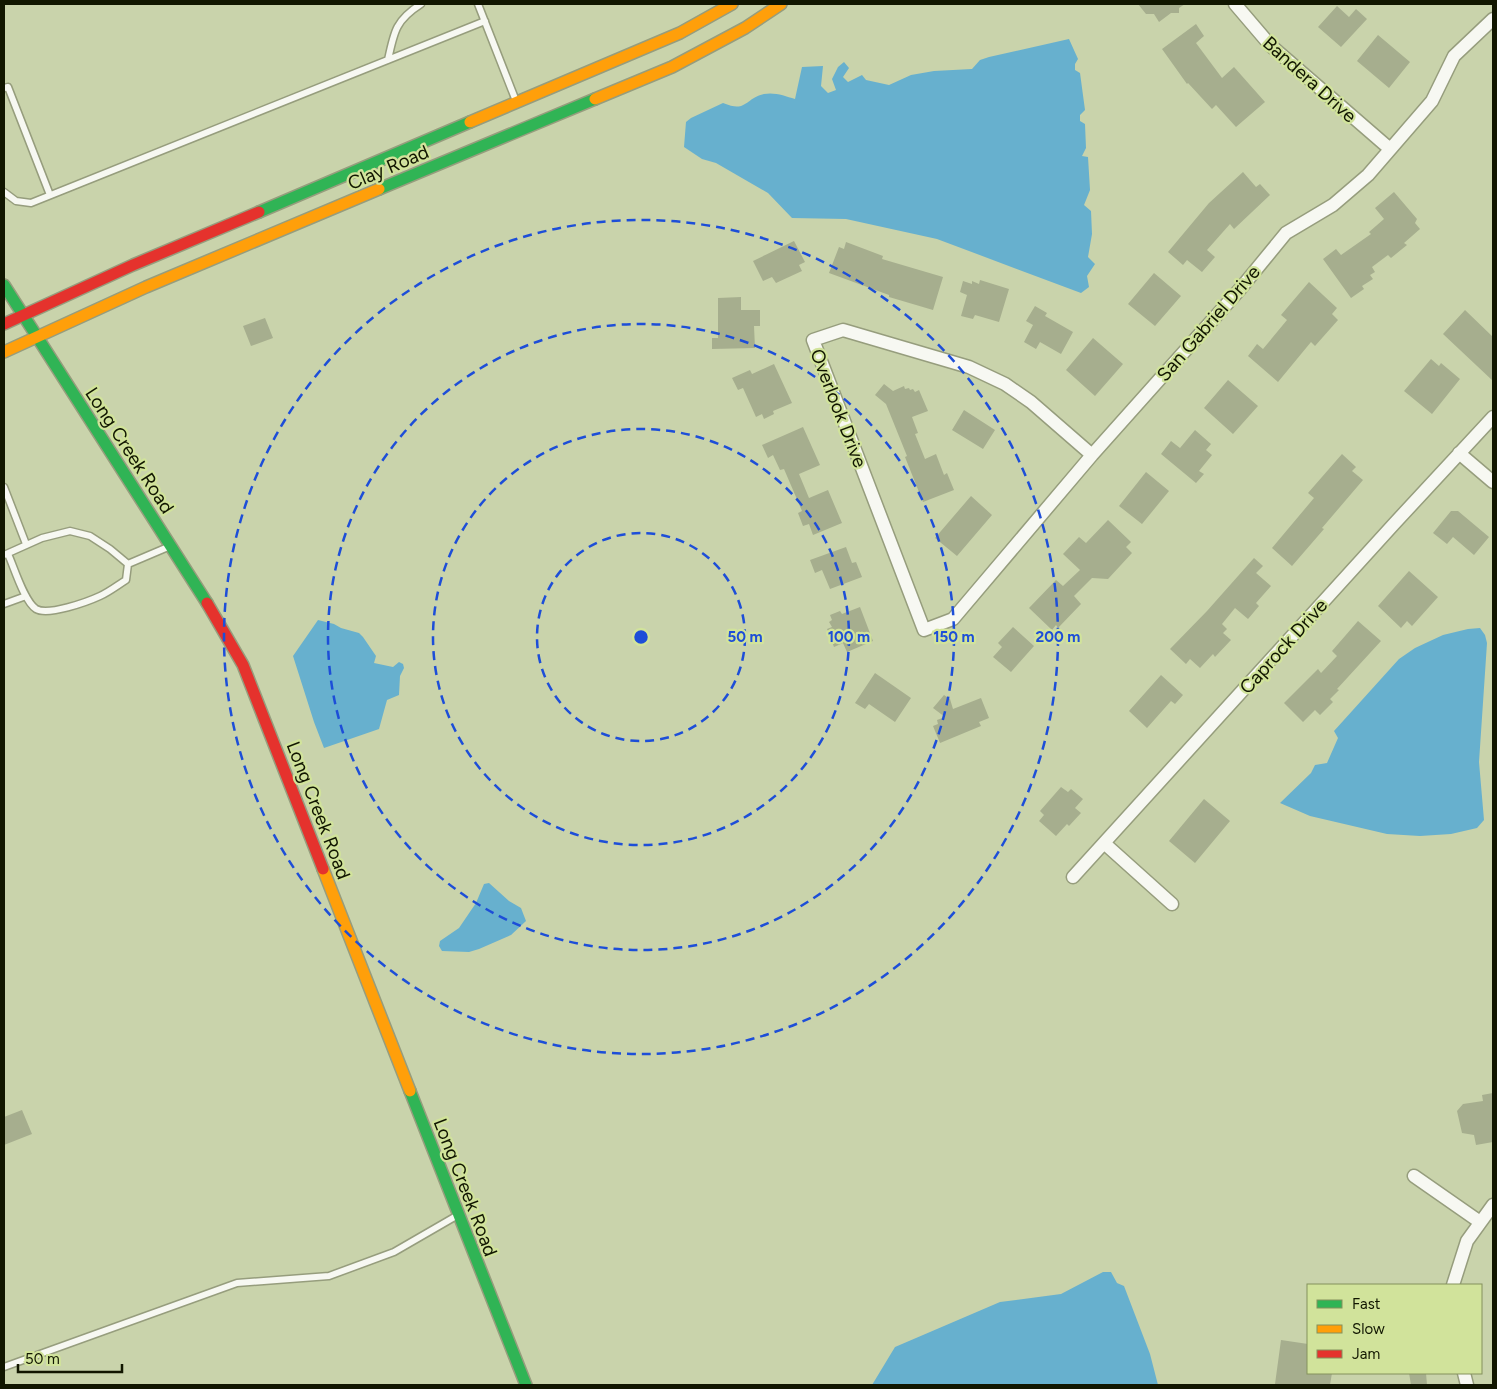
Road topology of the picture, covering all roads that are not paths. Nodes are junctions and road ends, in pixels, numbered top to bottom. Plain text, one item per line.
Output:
1 (421, 4) edge
2 (478, 4) edge
3 (732, 4) edge
4 (780, 4) edge
5 (1235, 4) edge
6 (1493, 18) edge
7 (485, 21) junction
8 (388, 60) junction
9 (4, 88) edge
10 (516, 102) junction
11 (1390, 149) junction
12 (4, 192) edge
13 (50, 195) junction
14 (4, 285) edge
15 (22, 316) junction
16 (4, 324) edge
17 (36, 337) junction
18 (4, 352) edge
19 (1493, 417) edge
20 (1459, 453) junction
21 (1092, 455) junction
22 (1493, 482) edge
23 (4, 487) edge
24 (26, 544) junction
25 (171, 545) junction
26 (6, 554) edge
27 (128, 564) junction
28 (26, 596) junction
29 (4, 604) edge
30 (924, 630) joint
31 (1104, 843) junction
32 (1073, 877) dead end
33 (1172, 904) dead end
34 (1414, 1176) dead end
35 (1493, 1205) edge
36 (459, 1215) junction
37 (1480, 1222) junction
38 (1453, 1284) edge
39 (4, 1367) edge
40 (526, 1385) edge

1 - 8 lane
2 - 7 lane
3 - 10 main road, Clay Road
4 - 17 main road, Clay Road
5 - 11 street, Bandera Drive
6 - 11 street, San Gabriel Drive
7 - 8 lane
7 - 10 lane
8 - 13 lane
9 - 13 lane
10 - 15 main road, Clay Road
11 - 21 street, San Gabriel Drive
12 - 13 lane
14 - 15 main road, Long Creek Road
15 - 16 main road, Clay Road
15 - 17 main road, Long Creek Road
17 - 18 main road, Clay Road
17 - 25 main road, Long Creek Road
19 - 20 street, Caprock Drive
20 - 22 street
20 - 31 street, Caprock Drive
21 - 30 street, San Gabriel Drive
21 - 30 street, Overlook Drive
23 - 24 lane
24 - 26 lane
24 - 27 lane
25 - 27 lane
25 - 36 main road, Long Creek Road
26 - 28 lane
27 - 28 lane
28 - 29 lane
31 - 32 street, Caprock Drive
31 - 33 street
34 - 37 street
35 - 37 street
36 - 39 lane
36 - 40 main road, Long Creek Road
37 - 38 street

